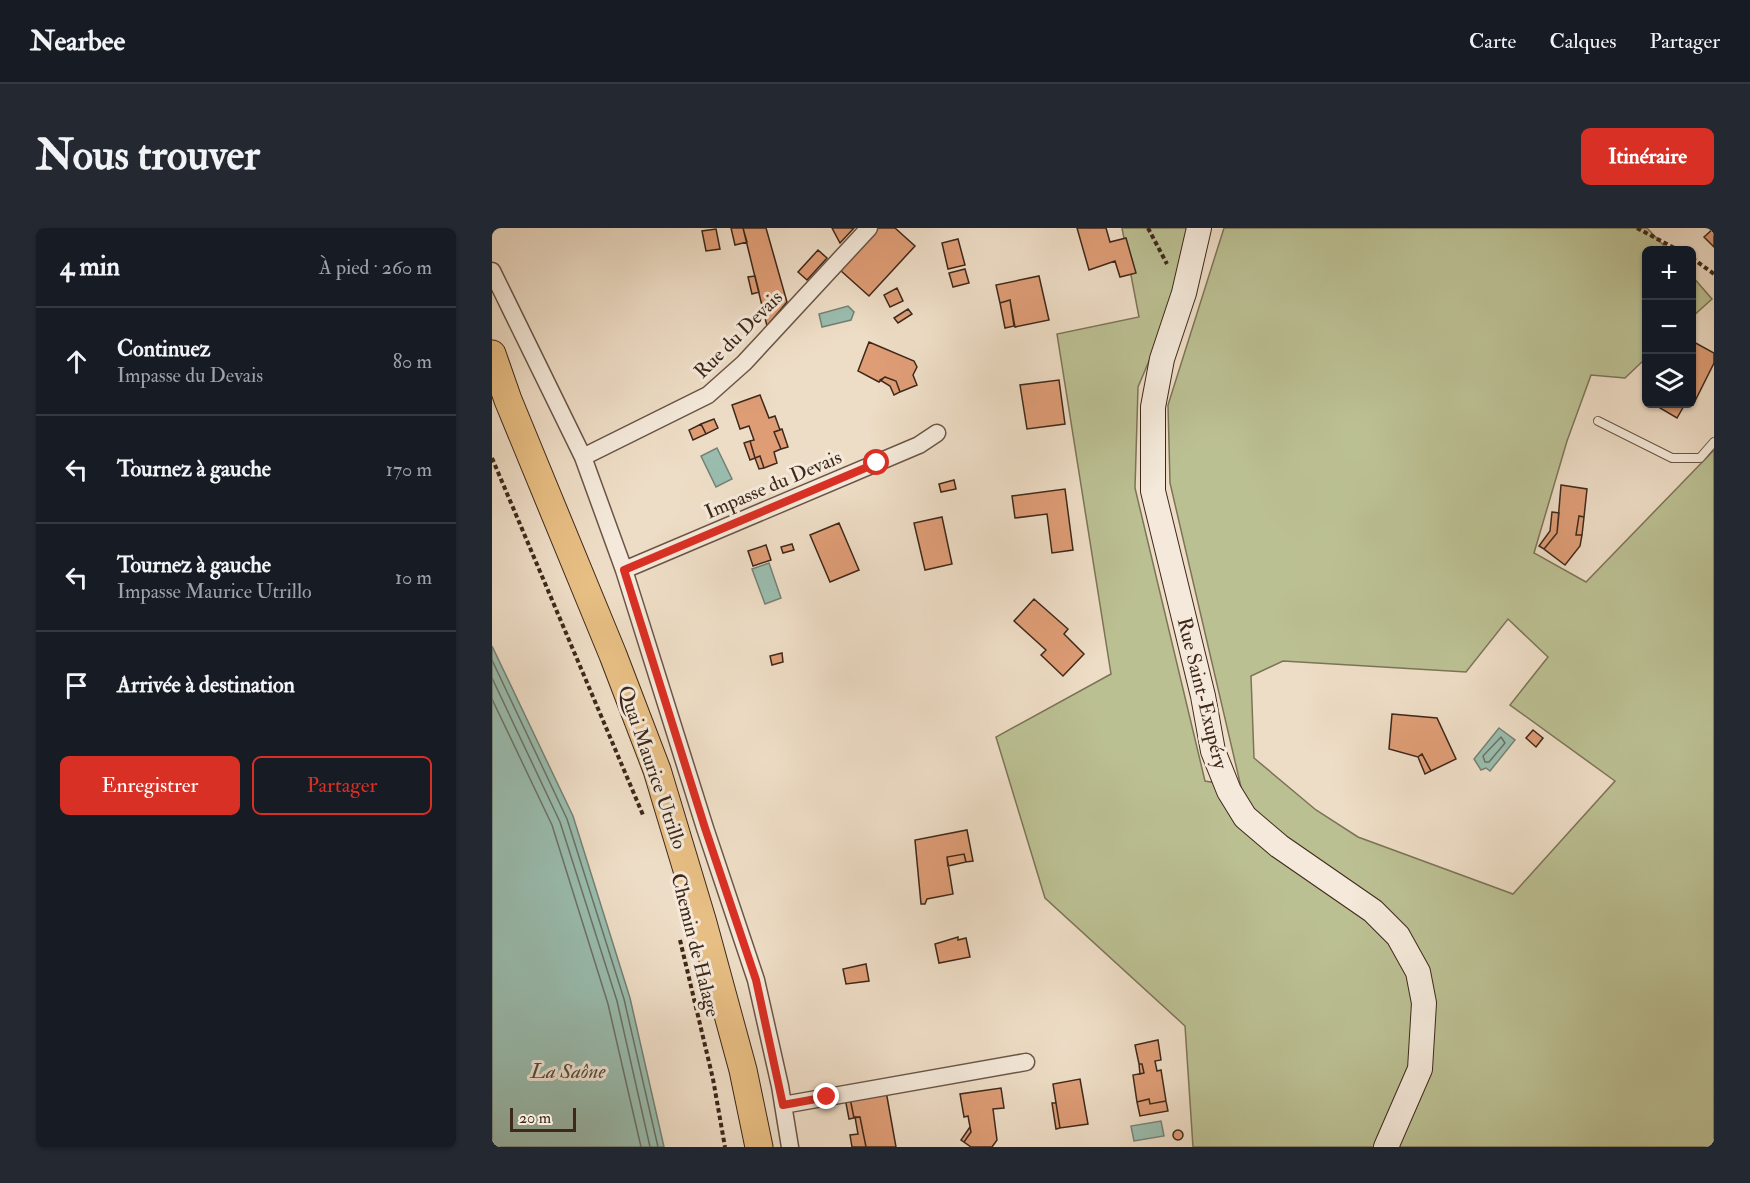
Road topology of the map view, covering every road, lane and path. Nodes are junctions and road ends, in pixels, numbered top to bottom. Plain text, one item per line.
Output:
1 (869, 228) edge
2 (1198, 228) edge
3 (1637, 228) edge
4 (1671, 246) edge
5 (1696, 261) edge
6 (492, 271) edge
7 (1714, 273) edge
8 (492, 354) edge
9 (492, 376) edge
10 (508, 400) junction
11 (1598, 421) dead end
12 (937, 433) dead end
13 (1714, 442) edge
14 (583, 457) junction
15 (492, 458) edge
16 (624, 570) junction
17 (646, 823) dead end
18 (678, 933) dead end
19 (1026, 1062) dead end
20 (783, 1105) junction
21 (725, 1147) edge
22 (759, 1147) edge
23 (790, 1147) edge
24 (1386, 1147) edge

1 - 14 street, Rue du Devais
2 - 24 street, Rue Saint-Exupéry
3 - 4 path
5 - 7 path
6 - 14 street
8 - 10 main road, Quai Maurice Utrillo
9 - 10 main road, Quai Maurice Utrillo
10 - 22 main road, Quai Maurice Utrillo
11 - 13 lane
12 - 16 street, Impasse du Devais
14 - 16 street
15 - 17 path
16 - 20 street
18 - 21 path, Chemin de Halage
19 - 20 street
20 - 23 street

